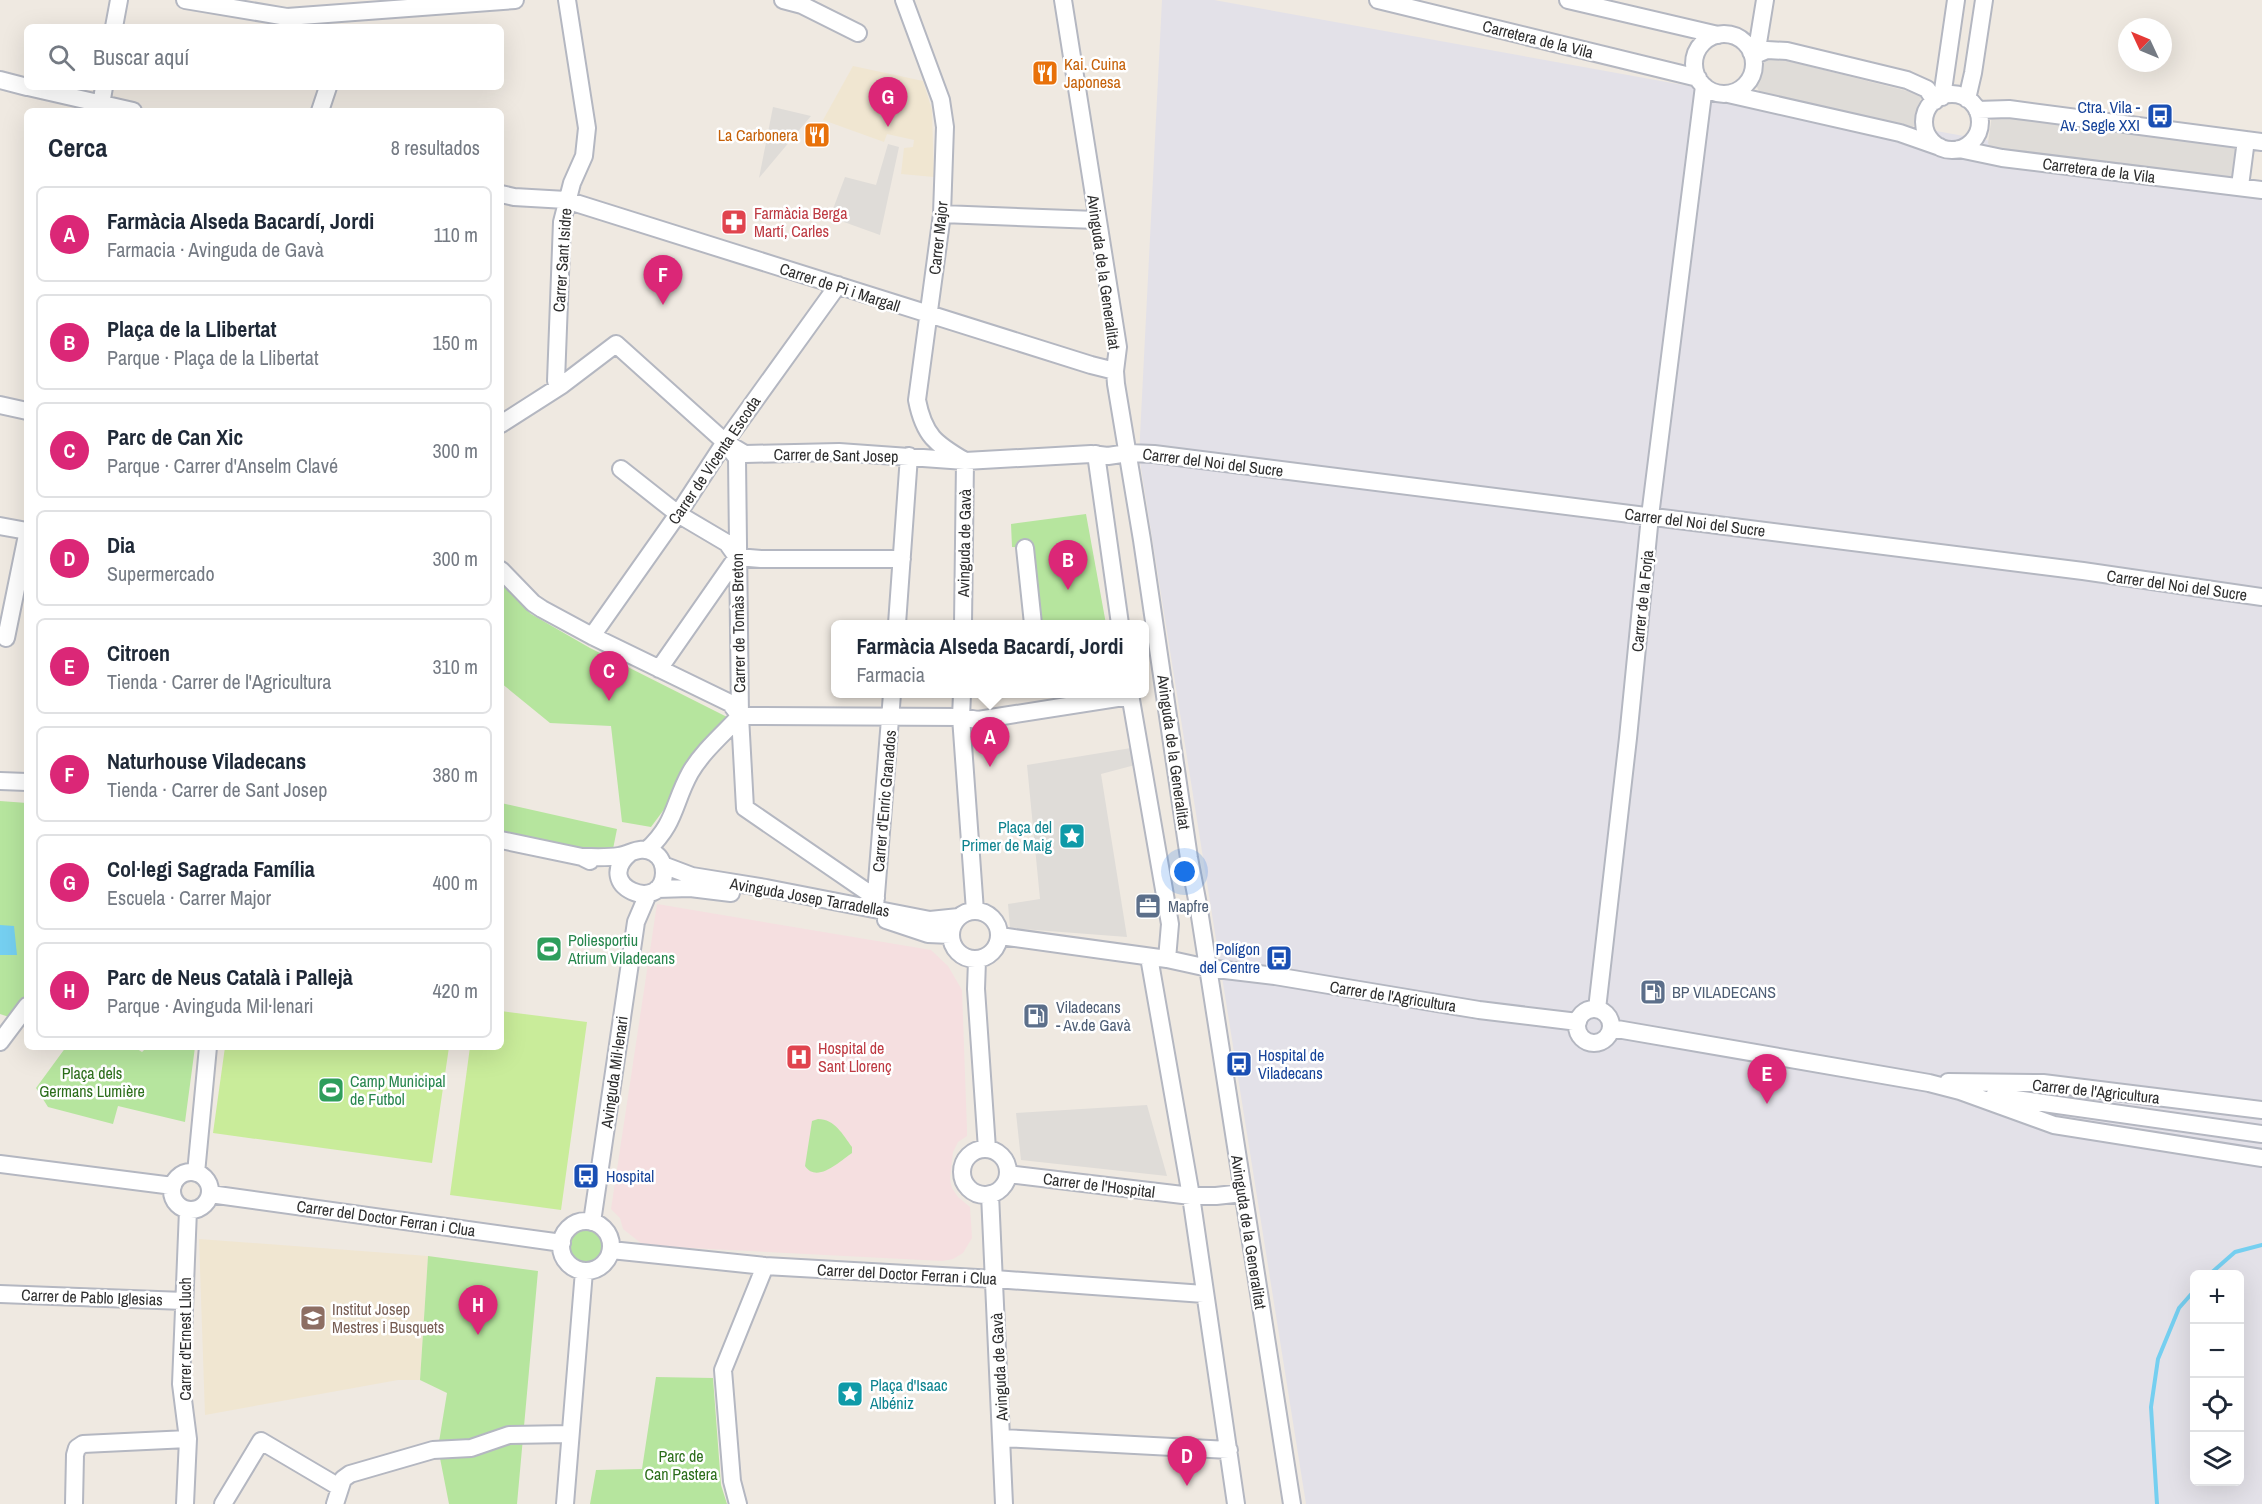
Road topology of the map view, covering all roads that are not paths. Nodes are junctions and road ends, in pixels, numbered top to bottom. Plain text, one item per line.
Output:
1 (119, 0) edge
2 (185, 0) edge
3 (515, 0) edge
4 (567, 0) edge
5 (783, 0) edge
6 (904, 0) edge
7 (1063, 0) edge
8 (1378, 0) edge
9 (1568, 0) edge
10 (1765, 0) edge
11 (1956, 0) edge
12 (1984, 0) edge
13 (441, 3) edge
14 (349, 20) edge
15 (115, 24) edge
16 (1670, 25) junction
17 (858, 33) dead end
18 (1718, 35) junction
19 (1696, 54) junction
20 (1752, 54) junction
21 (0, 80) edge
22 (1701, 82) junction
23 (24, 86) edge
24 (44, 90) edge
25 (327, 90) edge
26 (1728, 94) junction
27 (1939, 99) junction
28 (102, 101) edge
29 (1972, 104) junction
30 (124, 108) edge
31 (321, 108) edge
32 (2254, 141) edge
33 (1940, 147) junction
34 (1959, 149) junction
35 (2240, 186) junction
36 (2262, 190) edge
37 (504, 195) edge
38 (566, 200) junction
39 (942, 214) junction
40 (1096, 220) junction
41 (838, 285) junction
42 (929, 316) junction
43 (1115, 370) junction
44 (559, 383) junction
45 (0, 405) edge
46 (24, 410) edge
47 (504, 422) edge
48 (725, 442) junction
49 (1128, 453) junction
50 (1096, 454) junction
51 (909, 456) junction
52 (965, 461) junction
53 (621, 469) dead end
54 (678, 514) junction
55 (1650, 516) junction
56 (0, 526) edge
57 (24, 532) edge
58 (24, 548) edge
59 (1025, 548) dead end
60 (737, 557) junction
61 (902, 559) junction
62 (504, 573) edge
63 (2262, 597) edge
64 (897, 620) edge
65 (963, 620) edge
66 (1033, 620) edge
67 (1119, 620) edge
68 (591, 636) junction
69 (6, 638) dead end
70 (659, 669) junction
71 (892, 698) edge
72 (962, 698) edge
73 (1085, 698) edge
74 (1131, 698) edge
75 (1040, 702) edge
76 (740, 716) junction
77 (891, 717) junction
78 (962, 717) junction
79 (0, 781) edge
80 (24, 782) edge
81 (504, 841) edge
82 (647, 850) junction
83 (630, 853) junction
84 (582, 857) junction
85 (663, 865) junction
86 (625, 885) junction
87 (652, 891) junction
88 (875, 903) junction
89 (967, 914) junction
90 (636, 922) junction
91 (951, 935) junction
92 (1000, 936) junction
93 (1149, 957) junction
94 (1167, 959) junction
95 (977, 960) junction
96 (1208, 968) junction
97 (24, 1009) edge
98 (1597, 1009) junction
99 (1578, 1023) junction
100 (1611, 1028) junction
101 (3, 1033) edge
102 (208, 1050) edge
103 (1929, 1083) junction
104 (1960, 1092) junction
105 (2262, 1110) edge
106 (2262, 1134) edge
107 (987, 1149) junction
108 (2262, 1158) edge
109 (0, 1164) edge
110 (196, 1173) junction
111 (1008, 1174) junction
112 (173, 1186) junction
113 (1243, 1193) junction
114 (210, 1194) junction
115 (990, 1194) junction
116 (1191, 1196) junction
117 (188, 1210) junction
118 (592, 1222) junction
119 (562, 1243) junction
120 (611, 1250) junction
121 (765, 1266) junction
122 (584, 1271) junction
123 (995, 1279) junction
124 (0, 1294) edge
125 (1204, 1294) junction
126 (184, 1301) junction
127 (570, 1434) junction
128 (1002, 1438) junction
129 (188, 1439) junction
130 (1229, 1450) junction
131 (339, 1487) junction
132 (74, 1504) edge
133 (185, 1504) edge
134 (223, 1504) edge
135 (335, 1504) edge
136 (565, 1504) edge
137 (738, 1504) edge
138 (1004, 1504) edge
139 (1236, 1504) edge
140 (1292, 1504) edge

1 - 15 street
2 - 14 street
3 - 13 street
4 - 38 street, Carrer Sant Isidre
5 - 17 street
6 - 39 street, Carrer Major
7 - 40 street, Avinguda de la Generalitat
8 - 22 street, Carretera de la Vila
9 - 16 street
10 - 20 street
11 - 27 street
12 - 29 street
13 - 14 street
16 - 18 street
16 - 19 street
18 - 19 street
18 - 20 street
19 - 22 street
20 - 26 street
20 - 27 street
21 - 23 street
22 - 26 street
22 - 55 street, Carrer de la Forja
24 - 28 street
25 - 31 street
26 - 33 street
27 - 29 street
27 - 33 street
28 - 30 street
29 - 32 street
29 - 34 street
32 - 35 street
33 - 34 street
34 - 35 street, Carretera de la Vila
35 - 36 street, Carretera de la Vila
37 - 38 street, Carrer de Pi i Margall
38 - 41 street, Carrer de Pi i Margall
38 - 44 street, Carrer Sant Isidre
39 - 40 street
39 - 42 street, Carrer Major
40 - 43 street, Avinguda de la Generalitat
41 - 42 street, Carrer de Pi i Margall
41 - 48 street, Carrer de Vicenta Escoda
42 - 43 street, Carrer de Pi i Margall
42 - 52 street, Carrer Major
43 - 49 street, Avinguda de la Generalitat
44 - 47 street
44 - 48 street, Carrer de Sant Josep
45 - 46 street
48 - 51 street, Carrer de Sant Josep
48 - 54 street, Carrer de Vicenta Escoda
48 - 60 street, Carrer de Tomàs Breton
49 - 50 street, Carrer del Noi del Sucre
49 - 55 street, Carrer del Noi del Sucre
49 - 96 street, Avinguda de la Generalitat
50 - 52 street, Carrer de Sant Josep
50 - 67 street
51 - 52 street, Carrer de Sant Josep
51 - 61 street
52 - 65 street, Avinguda de Gavà
53 - 54 street
54 - 60 street
54 - 68 street, Carrer de Vicenta Escoda
55 - 63 street, Carrer del Noi del Sucre
55 - 98 street, Carrer de la Forja
56 - 57 street
58 - 69 street
59 - 66 street
60 - 61 street
60 - 70 street
60 - 76 street, Carrer de Tomàs Breton
61 - 64 street
62 - 68 street
68 - 70 street
70 - 76 street
71 - 77 street, Carrer d'Enric Granados
72 - 78 street
73 - 75 street
74 - 94 street
75 - 78 street
76 - 77 street
76 - 82 street
76 - 88 street, Carrer de Tomàs Breton
77 - 78 street
77 - 88 street, Carrer d'Enric Granados
78 - 89 street
79 - 80 street
81 - 84 street
82 - 83 street
82 - 85 street
83 - 84 street
83 - 86 street
84 - 86 street
85 - 87 street
85 - 88 street, Avinguda Josep Tarradellas
86 - 87 street
86 - 90 street
87 - 90 street
87 - 91 street, Avinguda Josep Tarradellas
88 - 89 street, Avinguda Josep Tarradellas
89 - 91 street
89 - 92 street
90 - 118 street, Avinguda Mil·lenari
91 - 95 street
92 - 93 street
92 - 95 street
93 - 94 street, Carrer de l'Agricultura
93 - 116 street
94 - 96 street, Carrer de l'Agricultura
95 - 107 street
96 - 99 street, Carrer de l'Agricultura
96 - 113 street, Avinguda de la Generalitat
97 - 101 street
98 - 99 street
98 - 100 street
99 - 100 street
100 - 103 street, Carrer de l'Agricultura
102 - 110 street
103 - 104 street, Carrer de l'Agricultura
103 - 105 street, Carrer de l'Agricultura
104 - 106 street, Carrer de l'Agricultura
104 - 108 street, Carrer de l'Agricultura
107 - 111 street
107 - 115 street
109 - 112 street
110 - 112 street
110 - 114 street
111 - 115 street
111 - 116 street, Carrer de l'Hospital
112 - 117 street
113 - 116 street, Carrer de l'Hospital
113 - 140 street, Avinguda de la Generalitat
114 - 117 street
114 - 119 street, Carrer del Doctor Ferran i Clua
115 - 123 street, Avinguda de Gavà
116 - 125 street
117 - 126 street, Carrer d'Ernest Lluch
118 - 119 street
118 - 120 street
119 - 122 street
120 - 121 street, Carrer del Doctor Ferran i Clua
120 - 122 street
121 - 123 street, Carrer del Doctor Ferran i Clua
121 - 137 street
122 - 127 street
123 - 125 street, Carrer del Doctor Ferran i Clua
123 - 128 street, Avinguda de Gavà
124 - 126 street, Carrer de Pablo Iglesias
125 - 130 street
126 - 129 street, Carrer d'Ernest Lluch
127 - 131 street
127 - 136 street
128 - 130 street
128 - 138 street, Avinguda de Gavà
129 - 132 street
129 - 133 street, Carrer d'Ernest Lluch
130 - 139 street
131 - 134 street
131 - 135 street

